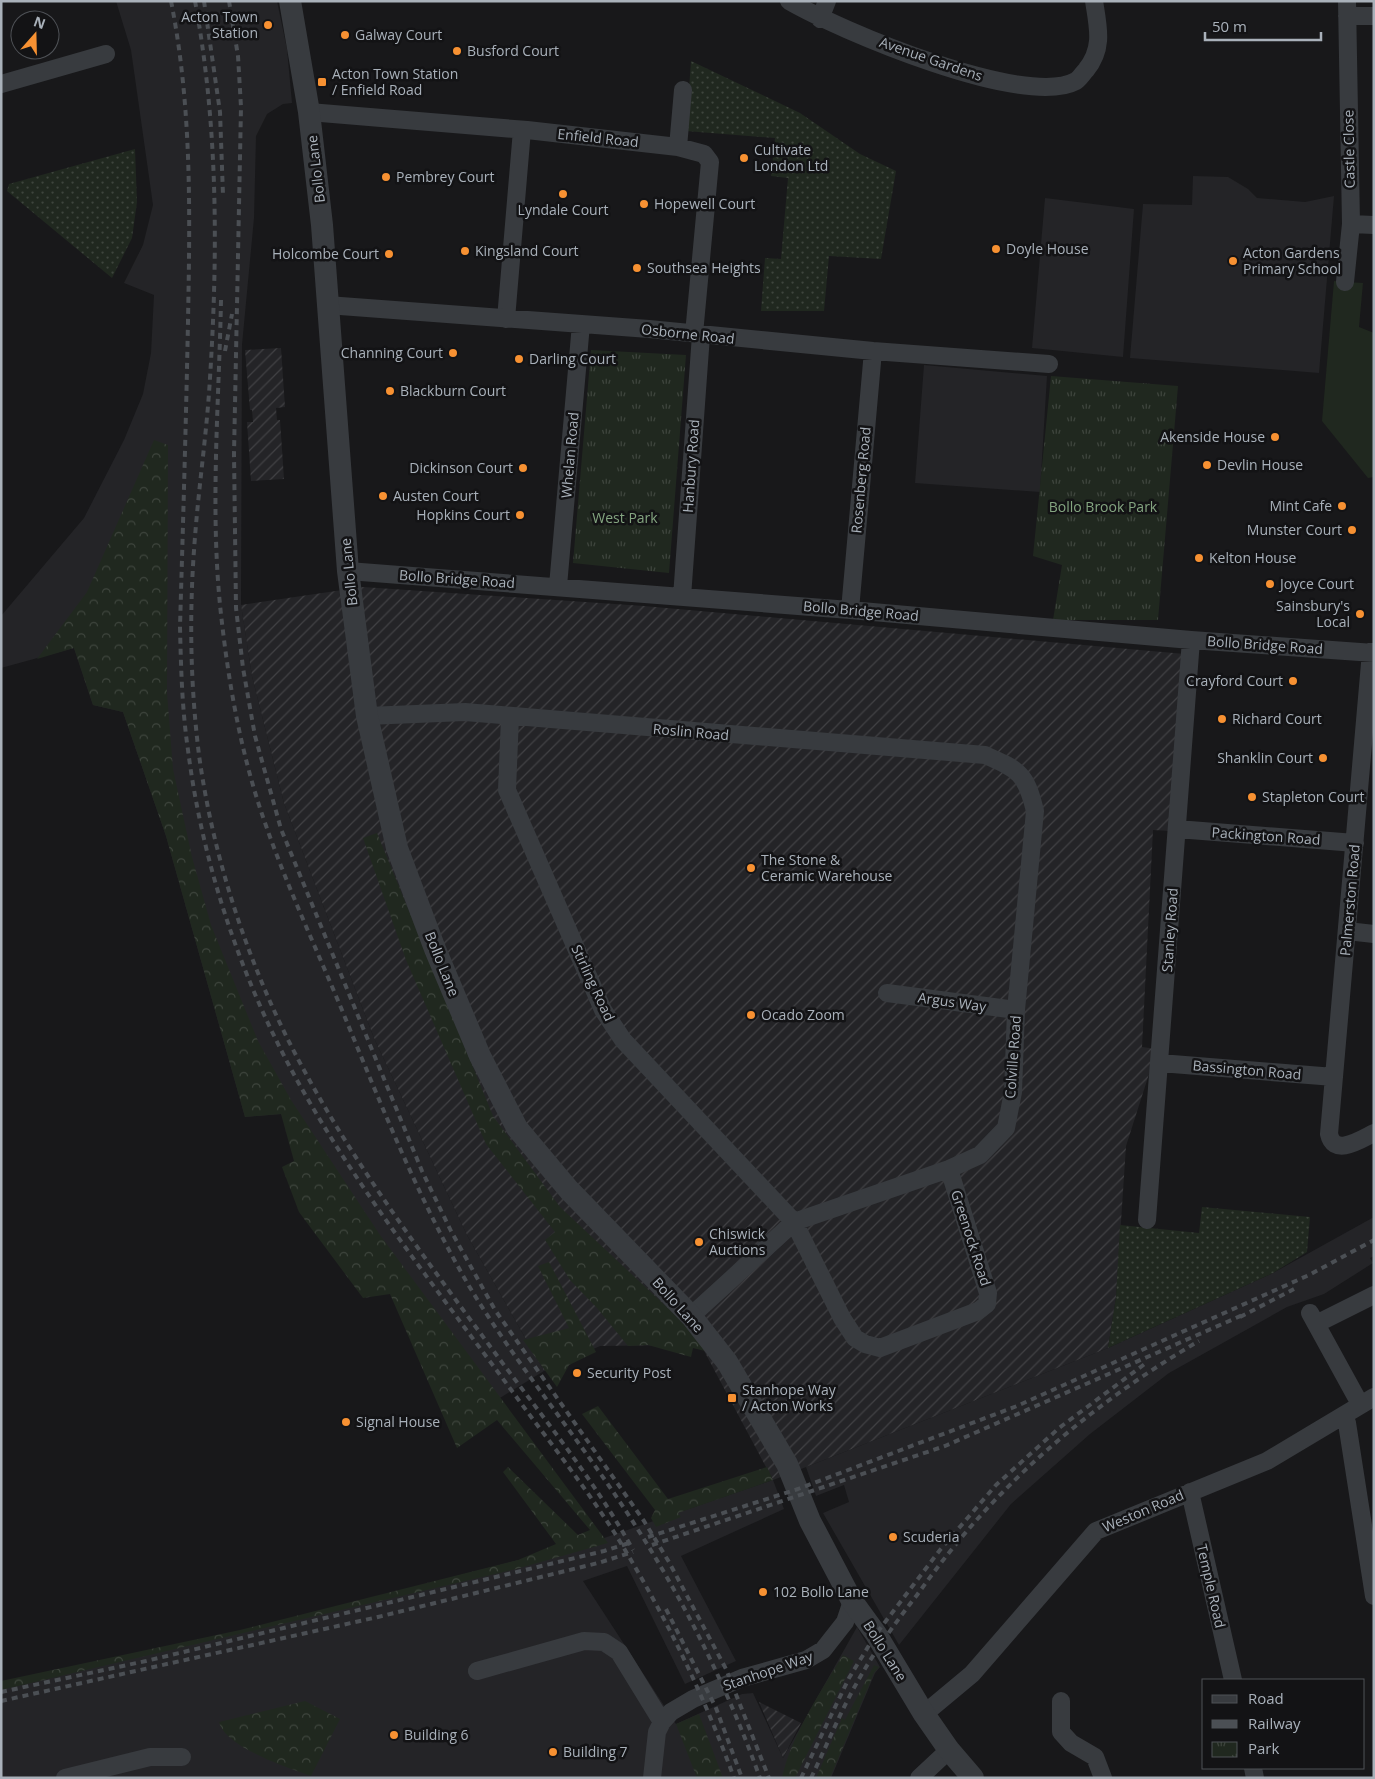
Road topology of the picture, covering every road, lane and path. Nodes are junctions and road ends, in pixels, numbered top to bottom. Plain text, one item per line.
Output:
1 (290, 1) edge
2 (789, 1) edge
3 (828, 1) edge
4 (1094, 1) edge
5 (1347, 8) edge
6 (1374, 16) edge
7 (820, 19) junction
8 (106, 54) dead end
9 (1, 84) edge
10 (683, 90) dead end
11 (309, 112) junction
12 (522, 130) junction
13 (678, 147) junction
14 (1351, 224) junction
15 (1374, 225) edge
16 (1344, 282) dead end
17 (327, 305) junction
18 (506, 319) junction
19 (582, 324) junction
20 (697, 334) junction
21 (873, 350) junction
22 (1049, 364) dead end
23 (348, 571) junction
24 (558, 586) junction
25 (682, 597) junction
26 (850, 610) junction
27 (1191, 640) junction
28 (1373, 652) edge
29 (367, 716) junction
30 (510, 717) junction
31 (1014, 767) joint
32 (1177, 829) junction
33 (1355, 843) junction
34 (1346, 931) junction
35 (1374, 934) edge
36 (887, 993) dead end
37 (1016, 1010) junction
38 (1160, 1062) junction
39 (1334, 1077) junction
40 (1374, 1133) edge
41 (949, 1169) junction
42 (1147, 1220) dead end
43 (794, 1222) junction
44 (1374, 1295) edge
45 (691, 1316) junction
46 (1367, 1400) edge
47 (1343, 1416) junction
48 (1190, 1492) junction
49 (1373, 1587) edge
50 (852, 1601) junction
51 (477, 1671) dead end
52 (1233, 1679) edge
53 (1061, 1701) dead end
54 (924, 1714) junction
55 (662, 1722) junction
56 (949, 1750) junction
57 (182, 1757) dead end
58 (65, 1778) edge
59 (652, 1778) edge
60 (919, 1778) edge
61 (973, 1778) edge
62 (1103, 1778) edge

1 - 11 street, Bollo Lane
2 - 7 street, Avenue Gardens
3 - 7 street
4 - 7 street, Avenue Gardens
5 - 6 street
5 - 14 street, Castle Close
8 - 9 street
10 - 13 street
11 - 12 street, Enfield Road
11 - 17 street, Bollo Lane
12 - 13 street, Enfield Road
12 - 18 street
13 - 20 street, Enfield Road
14 - 15 street
14 - 16 street, Castle Close
17 - 18 street, Osborne Road
17 - 23 street, Bollo Lane
18 - 19 street, Osborne Road
19 - 20 street, Osborne Road
19 - 24 street, Whelan Road
20 - 21 street, Osborne Road
20 - 25 street, Hanbury Road
21 - 22 street, Osborne Road
21 - 26 street, Rosenberg Road
23 - 24 street, Bollo Bridge Road
23 - 29 street, Bollo Lane
24 - 25 street, Bollo Bridge Road
25 - 26 street, Bollo Bridge Road
26 - 27 street, Bollo Bridge Road
27 - 28 street, Bollo Bridge Road
27 - 32 street, Stanley Road
28 - 33 street, Palmerston Road
29 - 30 street, Roslin Road
29 - 45 street, Bollo Lane
30 - 31 street, Roslin Road
30 - 43 street, Stirling Road
31 - 37 street, Colville Road
32 - 33 street, Packington Road
32 - 38 street, Stanley Road
33 - 34 street, Palmerston Road
34 - 35 street
34 - 39 street, Palmerston Road
36 - 37 street, Argus Way
37 - 41 street, Colville Road
38 - 39 street, Bassington Road
38 - 42 street, Stanley Road
39 - 40 street, Palmerston Road
41 - 43 street, Colville Road
41 - 43 street, Greenock Road
43 - 45 street, Colville Road
44 - 46 street
45 - 50 street, Bollo Lane
46 - 47 street, Weston Road
47 - 48 street, Weston Road
47 - 49 street
48 - 52 street, Temple Road
48 - 54 street, Weston Road
50 - 54 street, Bollo Lane
50 - 55 street, Stanhope Way
51 - 55 street
53 - 62 street
54 - 56 street, Bollo Lane
55 - 59 street
56 - 60 street
56 - 61 street, Bollo Lane
57 - 58 street

